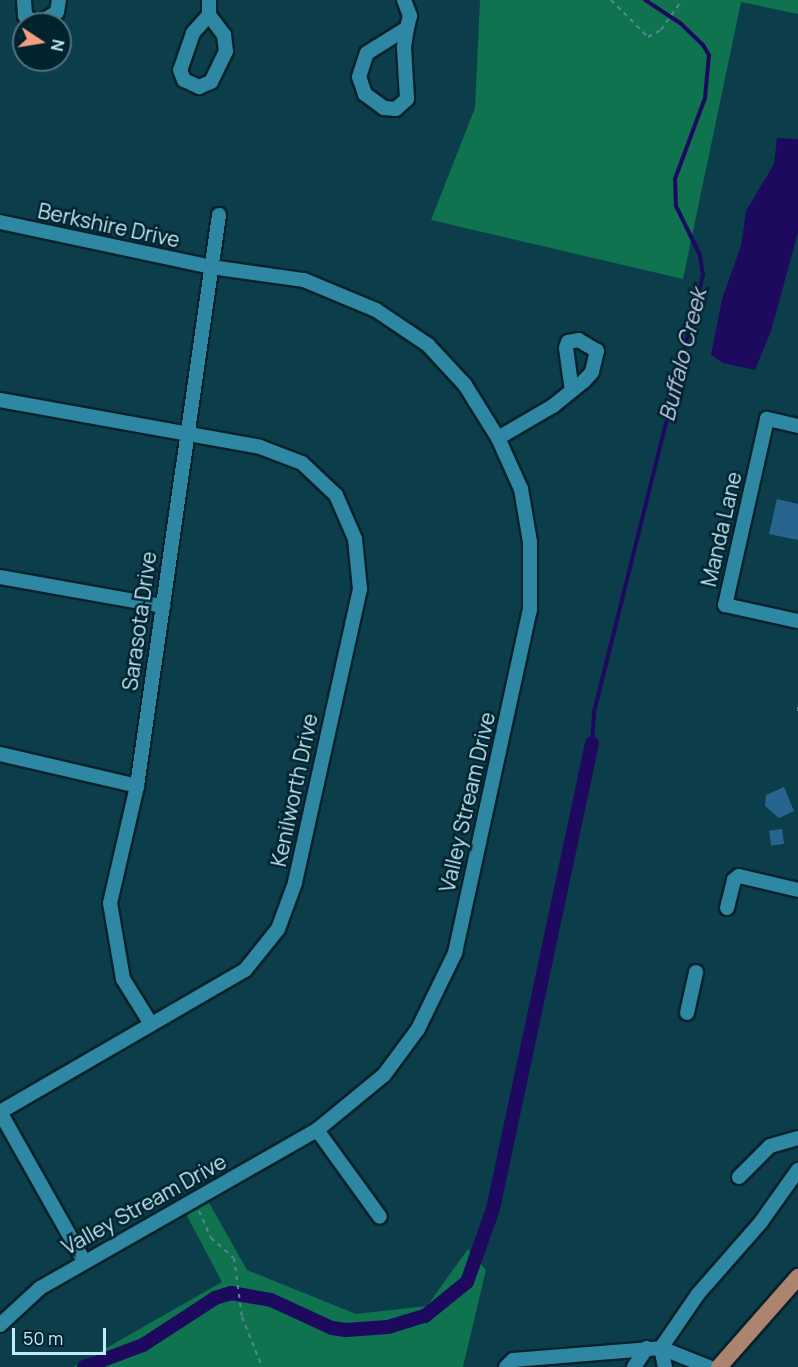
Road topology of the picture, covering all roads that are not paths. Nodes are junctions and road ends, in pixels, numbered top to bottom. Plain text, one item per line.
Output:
1 (24, 0) edge
2 (59, 0) edge
3 (209, 0) edge
4 (404, 0) edge
5 (209, 15) junction
6 (407, 28) junction
7 (219, 215) dead end
8 (0, 222) edge
9 (211, 267) junction
10 (572, 391) dead end
11 (0, 400) edge
12 (798, 426) edge
13 (186, 435) junction
14 (498, 438) junction
15 (0, 577) edge
16 (163, 606) junction
17 (798, 621) edge
18 (0, 754) edge
19 (137, 786) junction
20 (798, 890) edge
21 (727, 908) dead end
22 (696, 972) dead end
23 (687, 1012) dead end
24 (151, 1024) junction
25 (0, 1112) edge
26 (317, 1131) junction
27 (798, 1137) edge
28 (798, 1170) edge
29 (739, 1177) dead end
30 (380, 1217) dead end
31 (84, 1261) junction
32 (798, 1277) edge
33 (0, 1325) edge
34 (654, 1348) junction
35 (506, 1367) edge
36 (634, 1367) edge
37 (665, 1367) edge
38 (710, 1367) edge
39 (719, 1367) edge

1 - 2 street
3 - 5 street
4 - 6 street
5 - 5 street
6 - 6 street
7 - 9 street, Sarasota Drive
8 - 9 street, Berkshire Drive
9 - 13 street, Sarasota Drive
9 - 14 street, Valley Stream Drive
10 - 14 street
11 - 13 street, Kenilworth Drive
12 - 17 street, Manda Lane
13 - 16 street, Sarasota Drive
13 - 24 street, Kenilworth Drive
14 - 26 street, Valley Stream Drive
15 - 16 street
16 - 19 street, Sarasota Drive
18 - 19 street
19 - 24 street, Sarasota Drive
20 - 21 street
22 - 23 street
24 - 25 street, Kenilworth Drive
25 - 31 street
26 - 30 street
26 - 31 street, Valley Stream Drive
27 - 29 street
28 - 34 street
31 - 33 street, Valley Stream Drive
32 - 39 main road
34 - 35 street
34 - 36 street
34 - 37 street
34 - 38 street

